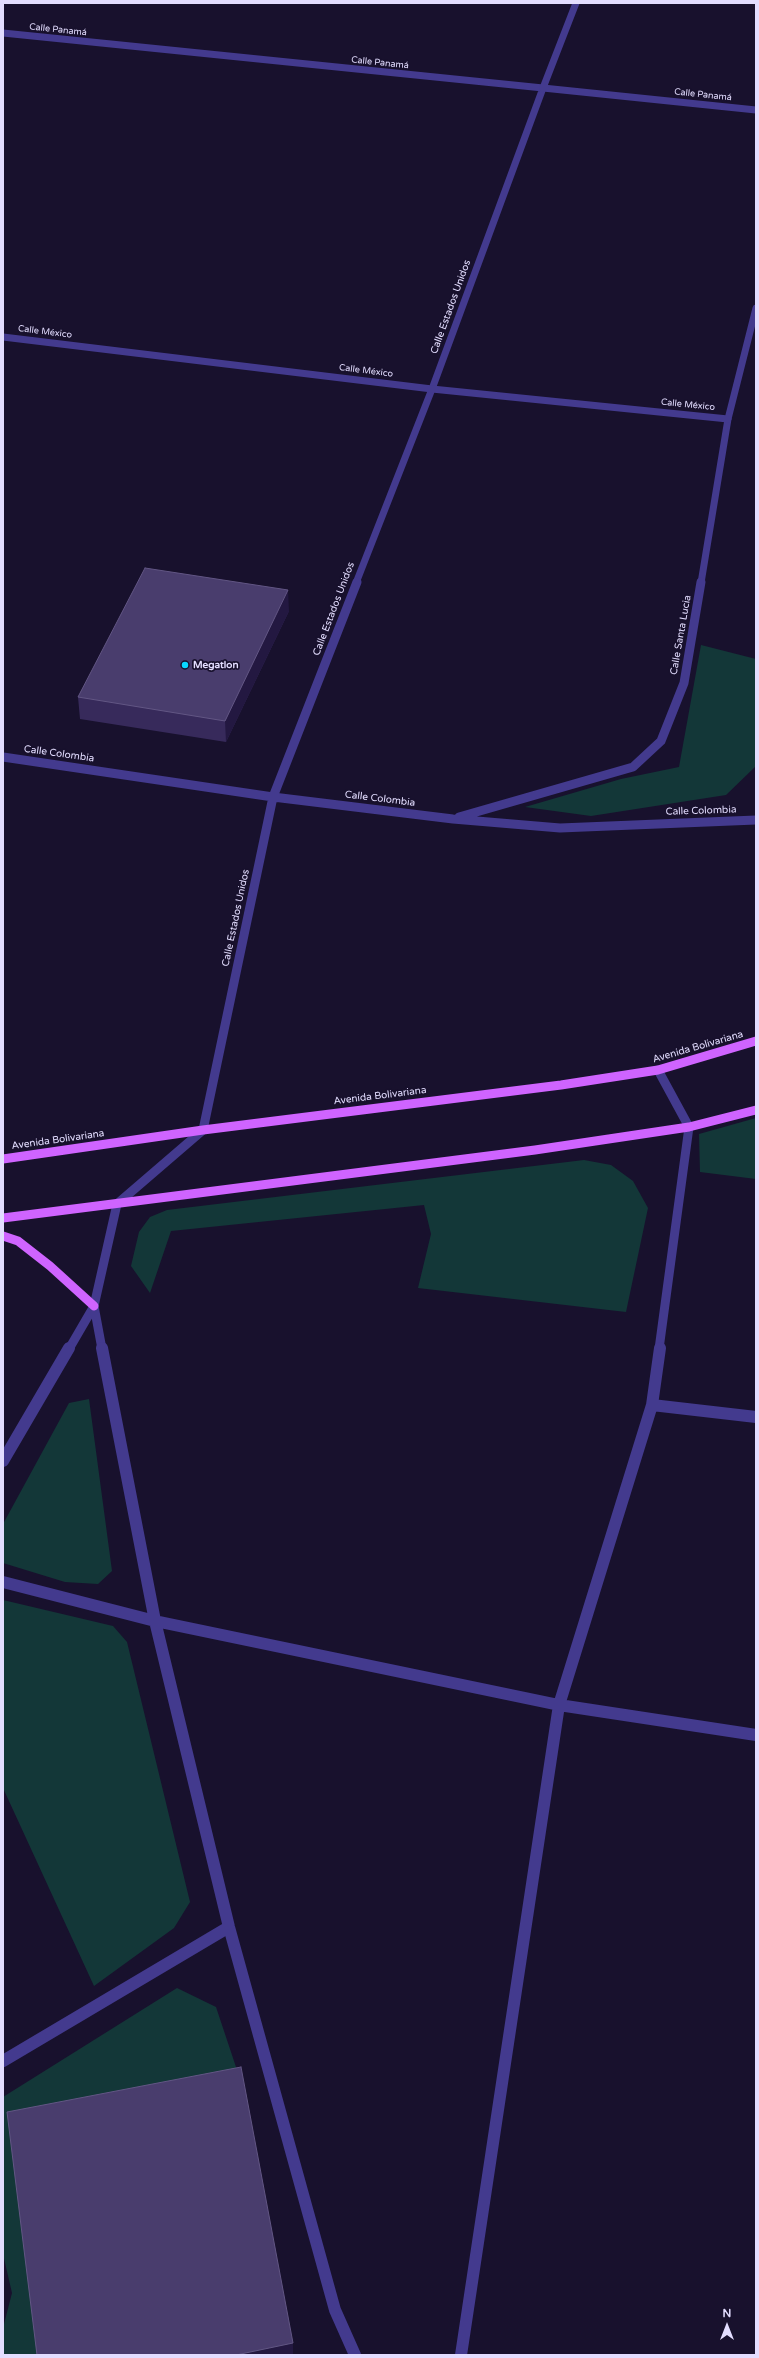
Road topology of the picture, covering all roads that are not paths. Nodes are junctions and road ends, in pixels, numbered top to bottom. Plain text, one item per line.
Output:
1 (576, 3) edge
2 (3, 33) edge
3 (543, 88) junction
4 (756, 110) edge
5 (756, 308) edge
6 (3, 337) edge
7 (432, 389) junction
8 (728, 419) junction
9 (3, 757) edge
10 (272, 797) junction
11 (453, 819) junction
12 (756, 820) edge
13 (756, 1042) edge
14 (658, 1070) junction
15 (756, 1110) edge
16 (689, 1127) junction
17 (203, 1130) junction
18 (3, 1159) edge
19 (117, 1204) junction
20 (3, 1218) edge
21 (3, 1236) edge
22 (94, 1306) junction
23 (652, 1406) junction
24 (756, 1417) edge
25 (3, 1461) edge
26 (3, 1582) edge
27 (155, 1621) junction
28 (559, 1705) junction
29 (756, 1735) edge
30 (229, 1928) junction
31 (3, 2061) edge
32 (355, 2355) edge
33 (462, 2355) edge

1 - 3 street, Calle Estados Unidos
2 - 3 street, Calle Panamá
3 - 4 street, Calle Panamá
3 - 7 street, Calle Estados Unidos
5 - 8 street, Calle Santa Lucia
6 - 7 street, Calle México
7 - 8 street, Calle México
7 - 10 street, Calle Estados Unidos
8 - 11 street, Calle Santa Lucia
9 - 10 street, Calle Colombia
10 - 11 street, Calle Colombia
10 - 17 street, Calle Estados Unidos
11 - 12 street, Calle Colombia
13 - 14 main road, Avenida Bolivariana
14 - 16 street
14 - 17 main road, Avenida Bolivariana
15 - 16 main road
16 - 19 main road
16 - 23 street
17 - 18 main road, Avenida Bolivariana
17 - 19 street
19 - 20 main road
19 - 22 street
21 - 22 main road
22 - 25 street
22 - 27 street
23 - 24 street
23 - 28 street
26 - 27 street
27 - 28 street
27 - 30 street
28 - 29 street
28 - 33 street
30 - 31 street
30 - 32 street

